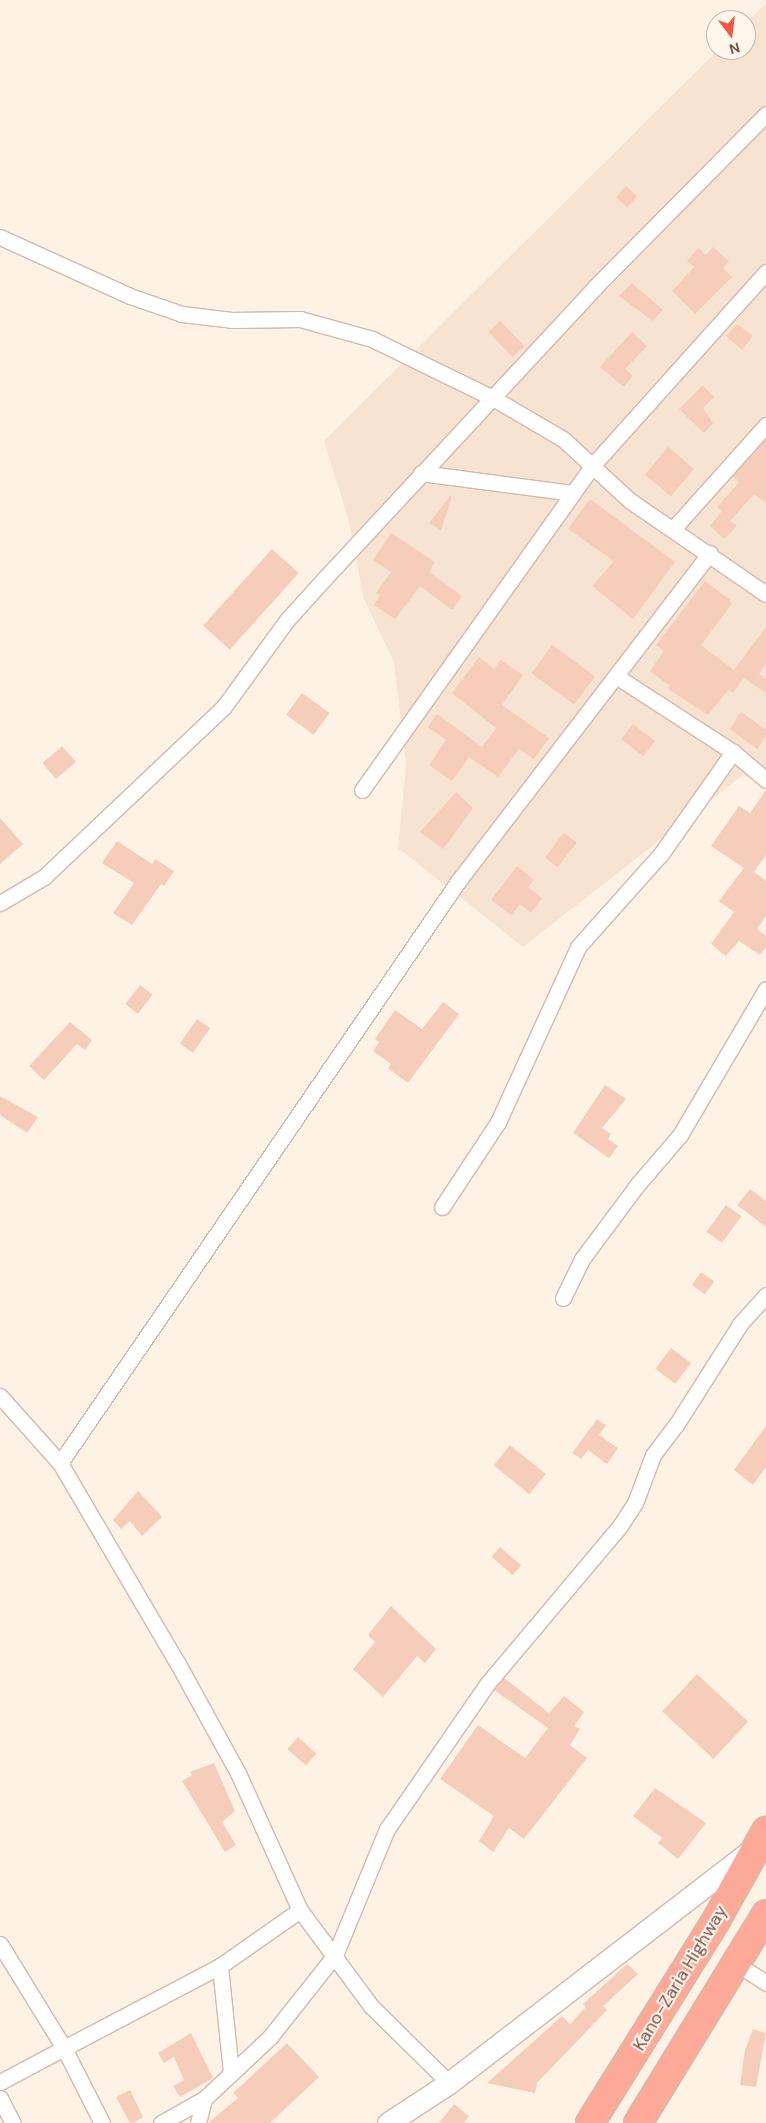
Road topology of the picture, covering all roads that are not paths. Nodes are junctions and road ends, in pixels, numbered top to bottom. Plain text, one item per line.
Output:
1 (766, 114) edge
2 (0, 237) edge
3 (766, 272) edge
4 (493, 398) junction
5 (766, 426) edge
6 (592, 466) junction
7 (421, 473) junction
8 (572, 493) junction
9 (673, 529) junction
10 (710, 553) junction
11 (763, 586) edge
12 (616, 676) junction
13 (733, 752) junction
14 (766, 780) edge
15 (362, 790) dead end
16 (0, 903) edge
17 (766, 989) edge
18 (442, 1207) dead end
19 (766, 1294) edge
20 (563, 1298) dead end
21 (0, 1396) edge
22 (60, 1463) junction
23 (762, 1838) edge
24 (300, 1910) junction
25 (766, 1914) edge
26 (0, 1944) edge
27 (335, 1955) junction
28 (737, 1964) junction
29 (220, 1966) junction
30 (766, 1982) edge
31 (64, 2048) junction
32 (231, 2073) junction
33 (0, 2082) edge
34 (449, 2083) junction
35 (0, 2098) edge
36 (204, 2099) junction
37 (13, 2123) edge
38 (102, 2123) edge
39 (161, 2123) edge
40 (198, 2123) edge
41 (388, 2123) edge
42 (590, 2123) edge
43 (638, 2123) edge

1 - 4 street
2 - 4 street
3 - 6 street
4 - 6 street
4 - 7 street
5 - 9 street
6 - 8 street
6 - 9 street
7 - 8 street
7 - 16 street
8 - 15 street
9 - 10 street
10 - 11 street
10 - 12 street
12 - 13 street
12 - 22 street
13 - 14 street
13 - 18 street
17 - 20 street
19 - 27 street
21 - 22 street
22 - 24 street
23 - 34 street
23 - 42 highway, Kano-Zaria Highway
24 - 27 street
24 - 29 street
25 - 28 highway
26 - 31 street
27 - 32 street
27 - 34 street
28 - 30 street
28 - 43 highway
29 - 31 street
29 - 32 street
31 - 33 street
31 - 38 street
32 - 36 street
34 - 41 street
35 - 37 street
36 - 39 street
36 - 40 street

